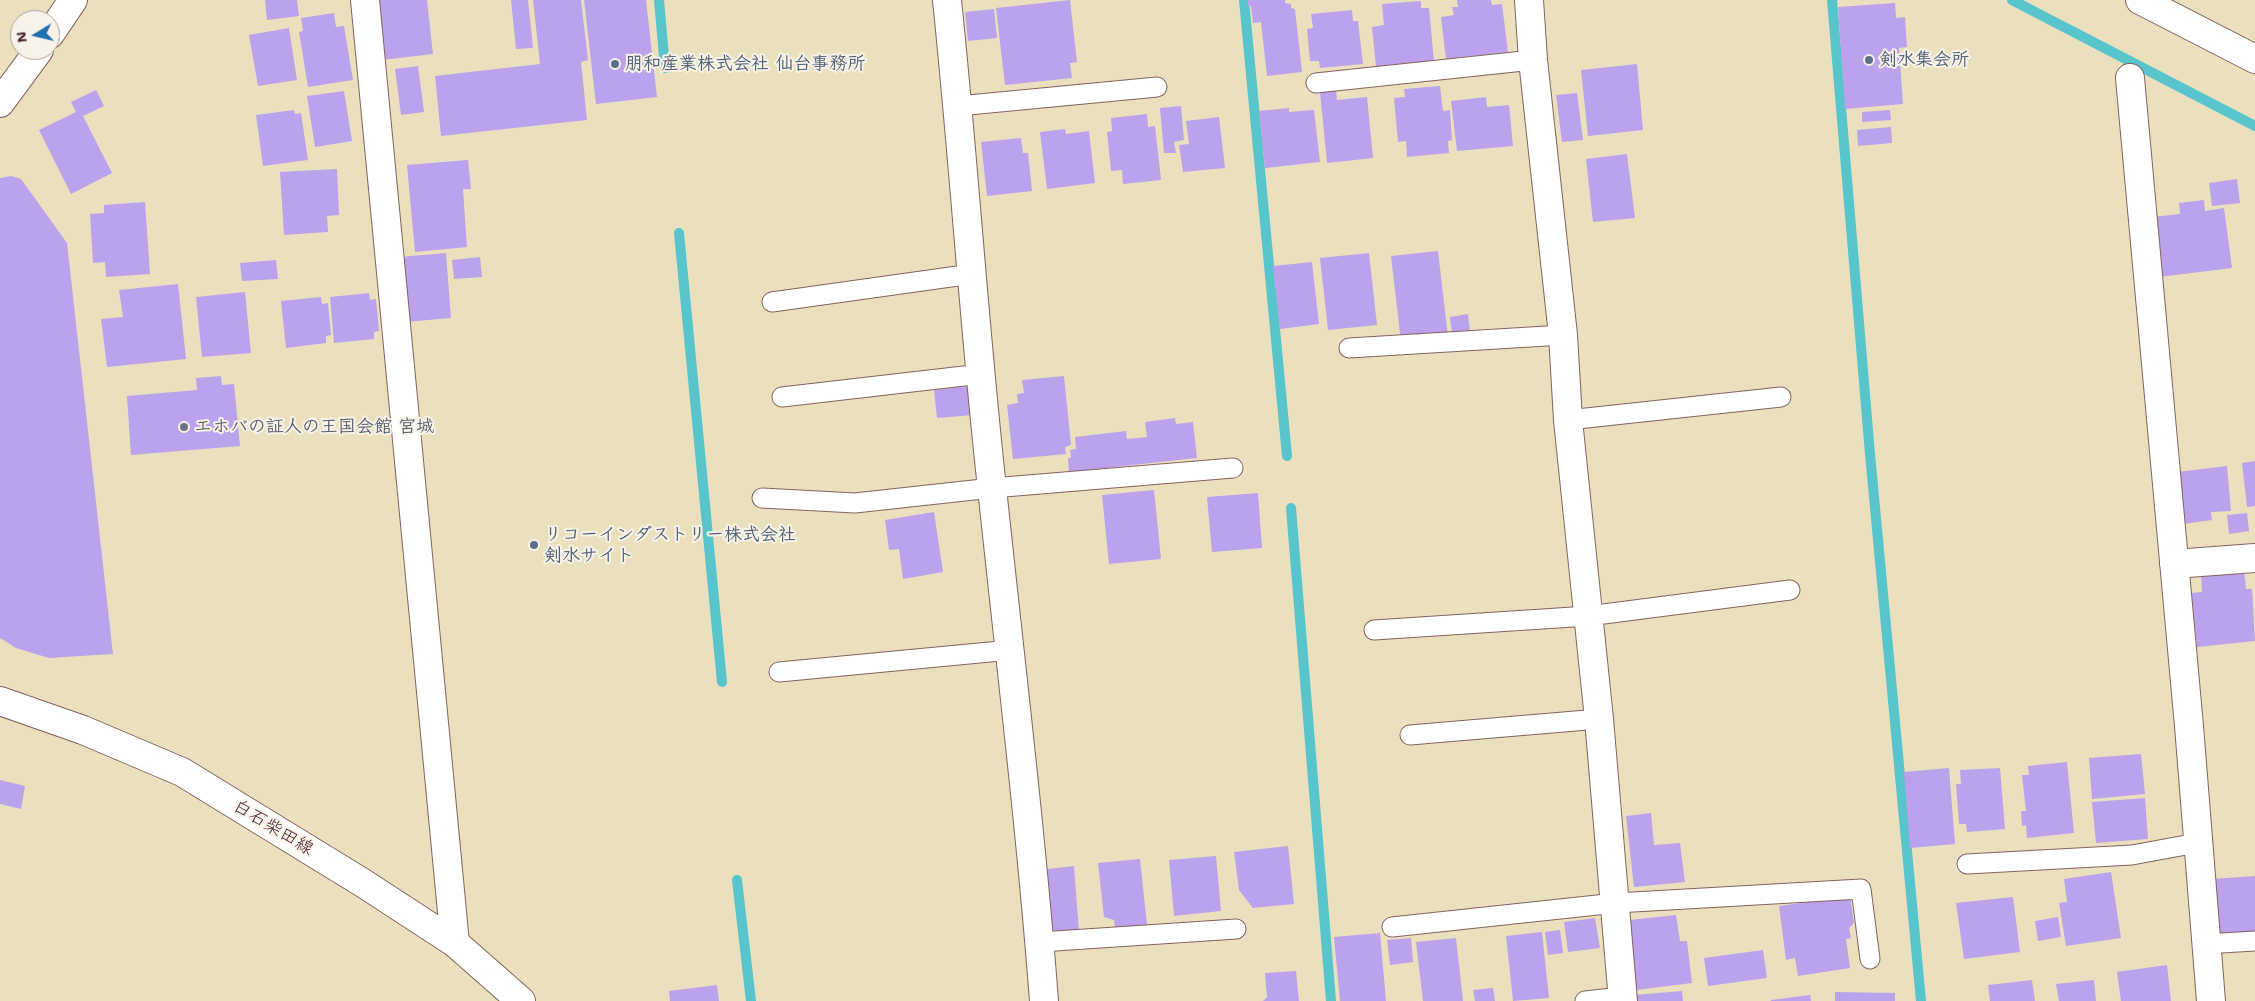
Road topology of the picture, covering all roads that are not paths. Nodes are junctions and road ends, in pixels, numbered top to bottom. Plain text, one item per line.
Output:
1 (73, 0) edge
2 (365, 0) edge
3 (947, 0) edge
4 (1529, 0) edge
5 (2140, 0) edge
6 (60, 19) edge
7 (2255, 59) edge
8 (32, 60) edge
9 (1533, 60) junction
10 (2130, 78) dead end
11 (1316, 83) dead end
12 (1157, 86) dead end
13 (0, 102) edge
14 (958, 106) junction
15 (972, 274) junction
16 (772, 302) dead end
17 (1563, 335) junction
18 (1349, 348) dead end
19 (981, 374) junction
20 (782, 397) dead end
21 (1781, 397) dead end
22 (1568, 420) junction
23 (1233, 468) dead end
24 (992, 488) junction
25 (762, 498) dead end
26 (2255, 558) edge
27 (2174, 564) junction
28 (1790, 590) dead end
29 (1588, 616) junction
30 (1374, 630) dead end
31 (1011, 650) junction
32 (778, 672) dead end
33 (0, 701) edge
34 (1599, 719) junction
35 (1410, 735) dead end
36 (2197, 842) junction
37 (1967, 864) dead end
38 (1616, 903) junction
39 (1392, 927) dead end
40 (1236, 929) dead end
41 (2255, 941) edge
42 (1040, 942) junction
43 (455, 943) junction
44 (2205, 944) junction
45 (1870, 959) dead end
46 (1622, 999) edge
47 (521, 1001) edge
48 (1044, 1001) edge
49 (1585, 1001) edge
50 (2211, 1001) edge

1 - 6 main road
2 - 43 main road
3 - 14 main road
4 - 9 main road
5 - 7 main road
8 - 13 main road
9 - 11 lane
9 - 17 main road
10 - 27 main road
12 - 14 lane
14 - 15 main road
15 - 16 lane
15 - 19 main road
17 - 18 lane
17 - 22 main road
19 - 20 lane
19 - 24 main road
21 - 22 lane
22 - 29 main road
23 - 24 lane
24 - 25 lane
24 - 31 main road
26 - 27 main road
27 - 36 main road
28 - 29 lane
29 - 30 lane
29 - 34 main road
31 - 32 lane
31 - 42 main road
33 - 43 main road, 白石柴田線
34 - 35 lane
34 - 38 main road
36 - 37 lane
36 - 44 main road
38 - 39 lane
38 - 45 lane
38 - 46 main road
40 - 42 lane
41 - 44 lane
42 - 48 main road
43 - 47 main road, 白石柴田線
44 - 50 main road
46 - 49 lane

